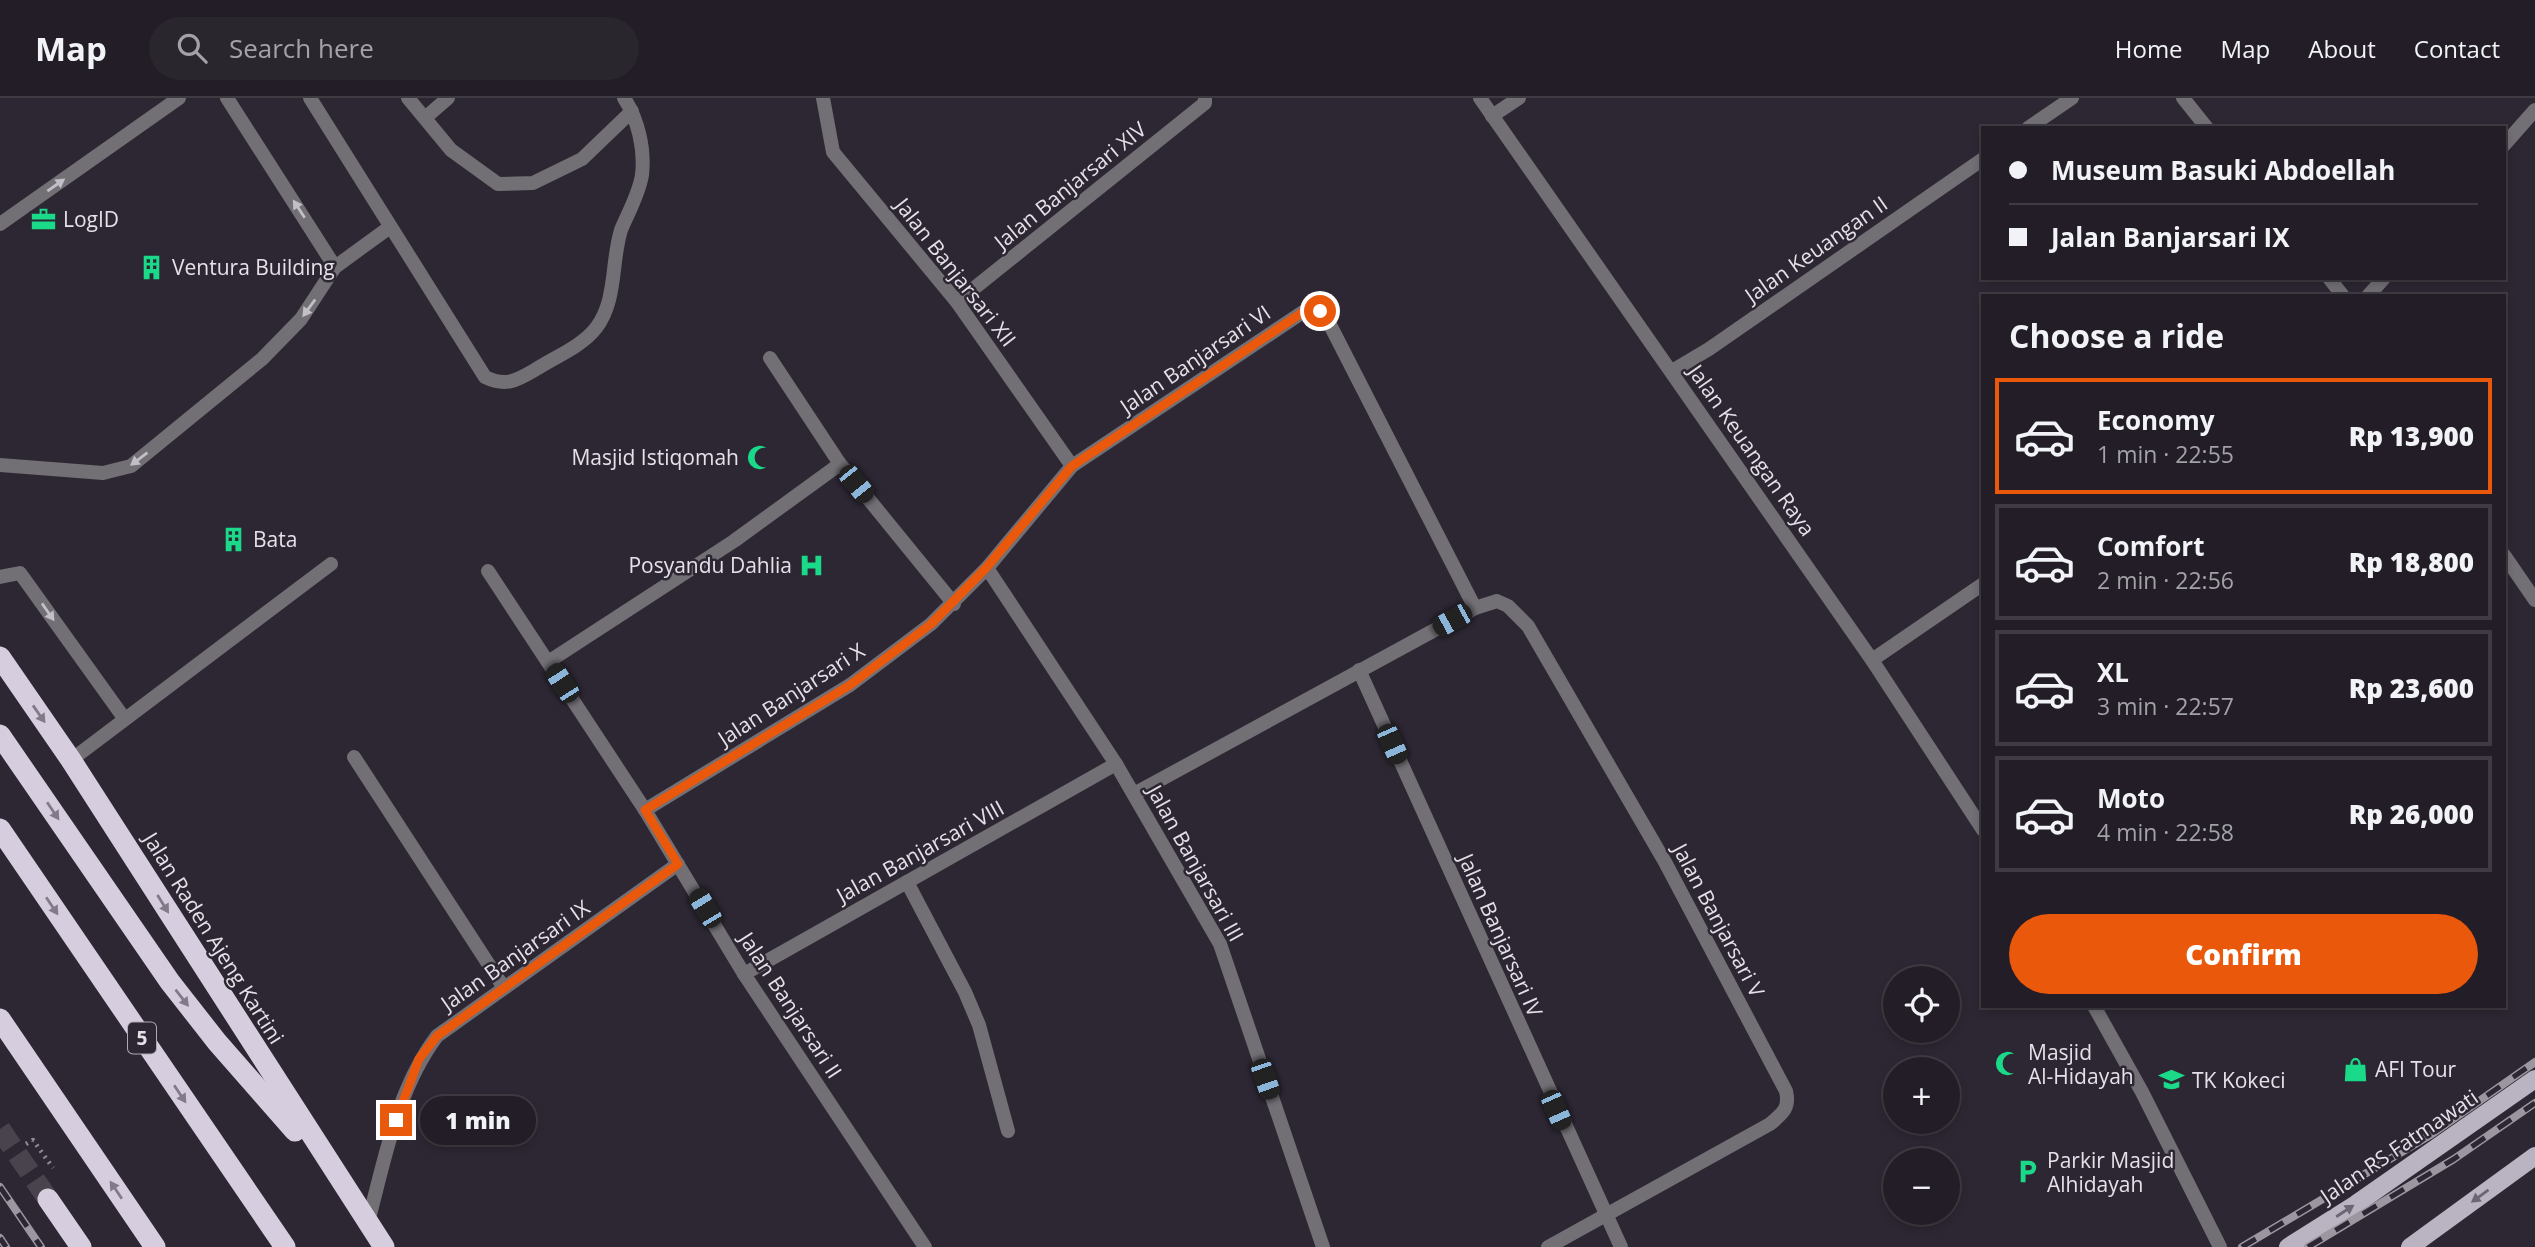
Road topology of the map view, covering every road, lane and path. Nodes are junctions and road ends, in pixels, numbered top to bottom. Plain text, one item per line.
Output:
1 (179, 98) edge
2 (228, 98) edge
3 (310, 98) edge
4 (408, 98) edge
5 (448, 98) edge
6 (624, 98) edge
7 (823, 98) edge
8 (1205, 98) edge
9 (1480, 98) edge
10 (1519, 98) edge
11 (2071, 98) edge
12 (2183, 98) edge
13 (2535, 110) edge
14 (632, 111) junction
15 (1492, 116) junction
16 (425, 118) junction
17 (2031, 126) edge
18 (2205, 126) edge
19 (2506, 143) edge
20 (1981, 160) edge
21 (0, 224) edge
22 (390, 226) junction
23 (335, 267) junction
24 (2331, 280) edge
25 (2382, 280) edge
26 (2341, 294) edge
27 (2370, 294) edge
28 (957, 302) junction
29 (769, 358) dead end
30 (1672, 371) junction
31 (840, 464) junction
32 (0, 465) edge
33 (1072, 466) junction
34 (2506, 558) edge
35 (331, 564) dead end
36 (986, 568) junction
37 (488, 571) dead end
38 (0, 577) edge
39 (1981, 585) edge
40 (2535, 600) edge
41 (954, 604) junction
42 (1475, 608) junction
43 (0, 657) edge
44 (1872, 660) junction
45 (548, 662) junction
46 (1359, 670) junction
47 (124, 718) junction
48 (0, 735) edge
49 (354, 757) dead end
50 (71, 760) junction
51 (1116, 764) junction
52 (1134, 794) junction
53 (645, 810) junction
54 (1981, 827) edge
55 (0, 829) edge
56 (678, 864) junction
57 (907, 882) junction
58 (744, 974) junction
59 (504, 988) junction
60 (2095, 1008) edge
61 (0, 1019) edge
62 (2535, 1079) edge
63 (1008, 1131) dead end
64 (33, 1139) dead end
65 (26, 1144) dead end
66 (2535, 1156) edge
67 (334, 1174) junction
68 (1605, 1217) junction
69 (368, 1223) junction
70 (67, 1247) edge
71 (81, 1247) edge
72 (155, 1247) edge
73 (285, 1247) edge
74 (384, 1247) edge
75 (925, 1247) edge
76 (1323, 1247) edge
77 (1548, 1247) edge
78 (1620, 1247) edge
79 (2220, 1247) edge
80 (2288, 1247) edge
81 (2410, 1247) edge

21 -> 1 street
23 -> 2 street
3 - 22 street
4 - 16 street
5 - 16 street
6 - 14 street
7 - 28 street, Jalan Banjarsari XII
8 - 28 street, Jalan Banjarsari XIV
9 - 15 street, Jalan Keuangan Raya
10 - 15 street
11 - 17 street
12 - 18 street
13 - 19 street
14 - 16 street
14 - 22 street
15 - 30 street, Jalan Keuangan Raya
20 - 30 street, Jalan Keuangan II
22 - 23 street
23 -> 32 street
24 - 26 street
25 - 27 street
28 - 33 street, Jalan Banjarsari XII
29 - 31 street
30 - 44 street, Jalan Keuangan Raya
31 - 41 street
31 - 45 street
33 - 36 street, Jalan Banjarsari VI
33 - 42 street, Jalan Banjarsari VI
34 - 40 street
35 - 47 street
36 - 41 street, Jalan Banjarsari VI
36 - 51 street, Jalan Banjarsari III
37 - 45 street, Jalan Banjarsari II
38 -> 47 street
39 - 44 street
41 - 53 street, Jalan Banjarsari X
42 - 46 street
42 - 68 street, Jalan Banjarsari V
43 -> 50 highway, Jalan Raden Ajeng Kartini
44 - 54 street, Jalan Keuangan Raya
45 - 53 street, Jalan Banjarsari II
46 - 52 street
46 - 68 street, Jalan Banjarsari IV
47 - 50 street
48 -> 67 highway
49 - 59 street
50 -> 67 highway, Jalan Raden Ajeng Kartini
51 - 52 street, Jalan Banjarsari III
51 - 57 street, Jalan Banjarsari VIII
52 - 76 street, Jalan Banjarsari III
53 - 56 street, Jalan Banjarsari II
55 -> 73 highway, 5
56 - 58 street, Jalan Banjarsari II
56 - 59 street, Jalan Banjarsari IX
57 - 58 street, Jalan Banjarsari VIII
57 - 63 street
58 - 75 street, Jalan Banjarsari II
59 - 69 street, Jalan Banjarsari IX
60 - 79 street
72 -> 61 highway
80 -> 62 main road, Jalan RS Fatmawati
64 - 65 path
66 -> 81 main road
67 - 69 highway, Jalan Raden Ajeng Kartini
68 - 77 street
68 - 78 street, Jalan Banjarsari IV
69 - 74 highway, Jalan Raden Ajeng Kartini
70 - 71 highway

